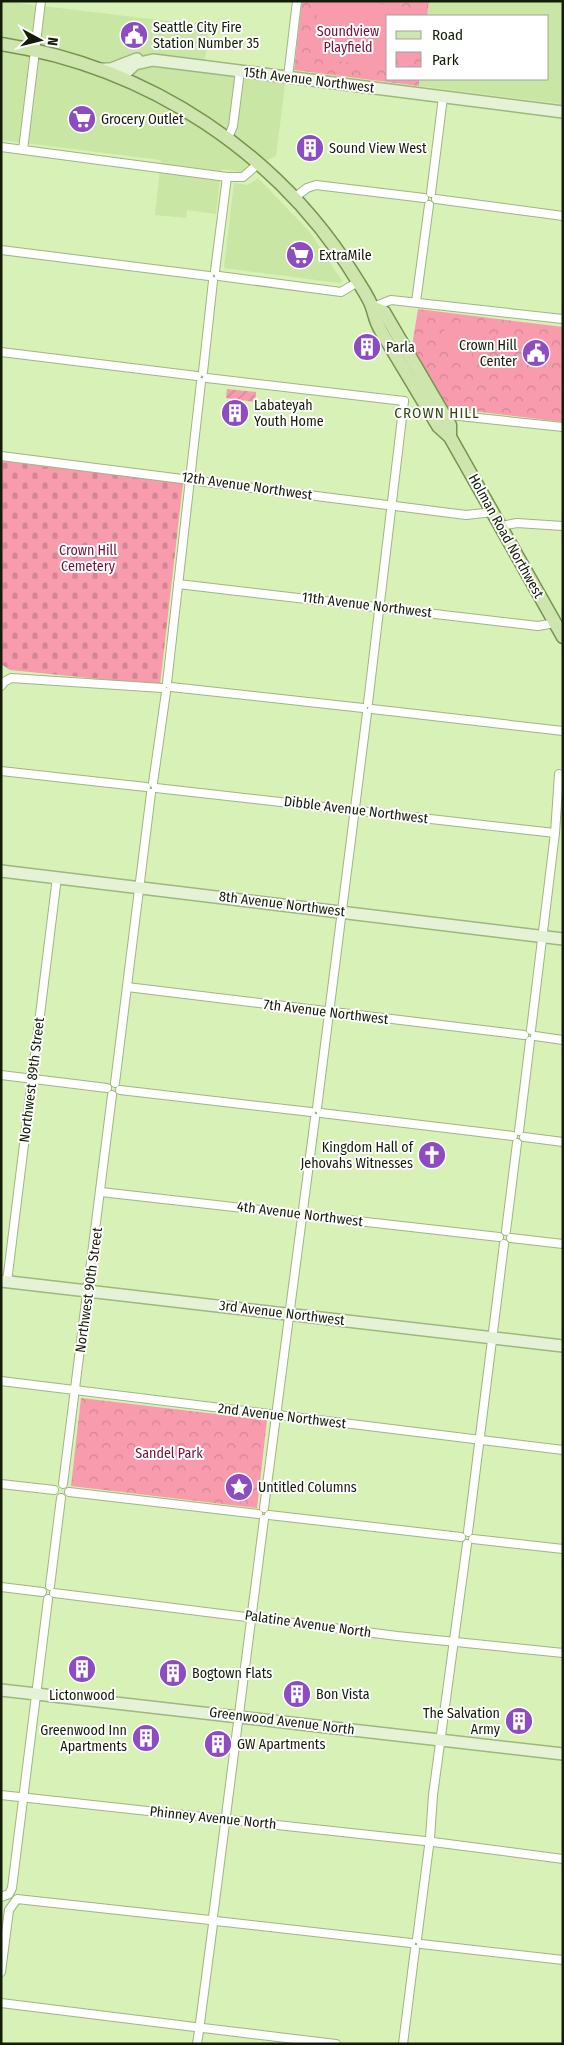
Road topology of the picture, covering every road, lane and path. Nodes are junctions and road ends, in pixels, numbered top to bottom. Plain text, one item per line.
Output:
1 (41, 1) edge
2 (297, 1) edge
3 (1, 44) edge
4 (35, 50) junction
5 (153, 60) junction
6 (99, 69) junction
7 (240, 71) junction
8 (288, 77) junction
9 (121, 78) junction
10 (443, 97) junction
11 (563, 112) edge
12 (228, 138) junction
13 (1, 147) edge
14 (23, 150) junction
15 (259, 163) junction
16 (227, 177) junction
17 (294, 198) junction
18 (430, 199) junction
19 (563, 216) edge
20 (1, 250) edge
21 (214, 276) junction
22 (358, 282) junction
23 (416, 302) junction
24 (372, 307) junction
25 (563, 319) edge
26 (1, 352) edge
27 (202, 377) junction
28 (419, 394) junction
29 (404, 402) junction
30 (445, 417) junction
31 (563, 427) edge
32 (450, 436) junction
33 (1, 456) edge
34 (190, 478) junction
35 (393, 506) junction
36 (493, 512) junction
37 (501, 526) junction
38 (563, 526) edge
39 (178, 584) junction
40 (380, 607) junction
41 (555, 623) junction
42 (563, 637) edge
43 (1, 686) edge
44 (167, 687) junction
45 (367, 708) junction
46 (563, 732) edge
47 (1, 771) edge
48 (559, 774) dead end
49 (152, 788) junction
50 (354, 810) junction
51 (555, 834) junction
52 (1, 871) edge
53 (57, 877) junction
54 (140, 887) junction
55 (342, 911) junction
56 (544, 936) junction
57 (563, 939) edge
58 (127, 987) junction
59 (329, 1013) junction
60 (530, 1036) junction
61 (563, 1040) edge
62 (1, 1076) edge
63 (32, 1079) junction
64 (115, 1083) junction
65 (107, 1088) junction
66 (120, 1090) junction
67 (112, 1095) junction
68 (316, 1113) junction
69 (518, 1137) junction
70 (563, 1142) edge
71 (102, 1192) junction
72 (303, 1214) junction
73 (509, 1235) junction
74 (499, 1237) junction
75 (504, 1244) junction
76 (563, 1244) edge
77 (4, 1282) edge
78 (89, 1290) junction
79 (291, 1314) junction
80 (493, 1338) junction
81 (563, 1346) edge
82 (1, 1382) edge
83 (75, 1390) junction
84 (278, 1416) junction
85 (480, 1440) junction
86 (563, 1450) edge
87 (1, 1484) edge
88 (63, 1484) junction
89 (54, 1490) junction
90 (69, 1492) junction
91 (61, 1498) junction
92 (264, 1514) junction
93 (469, 1538) junction
94 (563, 1549) edge
95 (1, 1587) edge
96 (51, 1593) junction
97 (252, 1616) junction
98 (454, 1641) junction
99 (563, 1653) edge
100 (1, 1690) edge
101 (37, 1693) junction
102 (239, 1716) junction
103 (442, 1740) junction
104 (563, 1754) edge
105 (1, 1795) edge
106 (24, 1797) junction
107 (225, 1820) junction
108 (429, 1842) junction
109 (563, 1859) edge
110 (5, 1895) edge
111 (213, 1920) junction
112 (416, 1944) junction
113 (563, 1960) edge
114 (1, 1972) edge
115 (1, 2003) edge
116 (199, 2027) junction
117 (197, 2044) edge
118 (336, 2044) edge
119 (403, 2044) edge

1 - 4 street
2 - 8 street
3 - 4 main road
4 - 6 main road
4 - 14 street
5 - 6 street
5 - 7 street, 15th Avenue Northwest
5 - 9 street, 15th Avenue Northwest
6 - 9 main road, Holman Road Northwest
7 - 8 street, 15th Avenue Northwest
7 - 12 street
8 - 10 street, 15th Avenue Northwest
9 - 12 main road, Holman Road Northwest
10 - 11 street, 15th Avenue Northwest
10 - 18 street
12 - 15 main road, Holman Road Northwest
13 - 14 street
14 - 16 street
15 - 16 street
15 - 17 main road, Holman Road Northwest
16 - 21 street
17 - 18 street
17 - 22 main road, Holman Road Northwest
18 - 19 street
18 - 23 street
20 - 21 street
21 - 22 street
21 - 27 street
22 - 24 main road, Holman Road Northwest
23 - 24 street
23 - 25 street
24 - 28 main road, Holman Road Northwest
24 - 30 main road, Holman Road Northwest
26 - 27 street
27 - 29 street
27 - 34 street
28 - 29 street
28 - 32 main road, Holman Road Northwest
29 - 35 street
30 - 31 street
30 - 32 main road, Holman Road Northwest
32 - 36 main road, Holman Road Northwest
33 - 34 street, 12th Avenue Northwest
34 - 35 street, 12th Avenue Northwest
34 - 39 street
35 - 36 street, 12th Avenue Northwest
35 - 40 street
36 - 37 main road, Holman Road Northwest
37 - 38 street
37 - 41 main road, Holman Road Northwest
39 - 40 street, 11th Avenue Northwest
39 - 44 street
40 - 41 street, 11th Avenue Northwest
40 - 45 street
41 - 42 main road, Holman Road Northwest
43 - 44 street
44 - 45 street
44 - 49 street
45 - 46 street
45 - 50 street
47 - 49 street, Dibble Avenue Northwest
48 - 51 street
49 - 50 street, Dibble Avenue Northwest
49 - 54 street
50 - 51 street, Dibble Avenue Northwest
50 - 55 street
51 - 56 street
52 - 53 street, 8th Avenue Northwest
53 - 54 street, 8th Avenue Northwest
53 - 63 street, Northwest 89th Street
54 - 55 street, 8th Avenue Northwest
54 - 58 street
55 - 56 street, 8th Avenue Northwest
55 - 59 street
56 - 57 street, 8th Avenue Northwest
56 - 60 street
58 - 59 street, 7th Avenue Northwest
58 - 64 street
59 - 60 street, 7th Avenue Northwest
59 - 68 street
60 - 61 street, 7th Avenue Northwest
60 - 69 street
62 - 63 street
63 - 65 street
63 - 77 street, Northwest 89th Street
64 - 65 street
64 - 66 street
65 - 67 street
66 - 67 street
66 - 68 street
67 - 71 street, Northwest 90th Street
68 - 69 street
68 - 72 street
69 - 70 street
69 - 73 street
71 - 72 street, 4th Avenue Northwest
71 - 78 street, Northwest 90th Street
72 - 74 street, 4th Avenue Northwest
72 - 79 street
73 - 74 street
73 - 75 street
73 - 76 street
74 - 75 street
75 - 80 street
77 - 78 street, 3rd Avenue Northwest
78 - 79 street, 3rd Avenue Northwest
78 - 83 street, Northwest 90th Street
79 - 80 street, 3rd Avenue Northwest
79 - 84 street
80 - 81 street, 3rd Avenue Northwest
80 - 85 street
82 - 83 street, 2nd Avenue Northwest
83 - 84 street, 2nd Avenue Northwest
83 - 88 street, Northwest 90th Street
84 - 85 street, 2nd Avenue Northwest
84 - 92 street
85 - 86 street, 2nd Avenue Northwest
85 - 93 street
87 - 89 street
88 - 89 street
88 - 90 street
89 - 91 street
90 - 91 street
90 - 92 street
91 - 96 street
92 - 93 street
92 - 97 street
93 - 94 street
93 - 98 street
95 - 96 street
96 - 97 street, Palatine Avenue North
96 - 101 street
97 - 98 street, Palatine Avenue North
97 - 102 street
98 - 99 street, Palatine Avenue North
98 - 103 street
100 - 101 street, Greenwood Avenue North
101 - 102 street, Greenwood Avenue North
101 - 106 street
102 - 103 street, Greenwood Avenue North
102 - 107 street
103 - 104 street, Greenwood Avenue North
103 - 108 street
105 - 106 street, Phinney Avenue North
106 - 107 street, Phinney Avenue North
106 - 110 street
107 - 108 street, Phinney Avenue North
107 - 111 street
108 - 109 street, Phinney Avenue North
108 - 112 street
111 - 112 street
111 - 114 street
111 - 116 street
112 - 113 street
112 - 119 street
115 - 116 street
116 - 117 street
116 - 118 street

